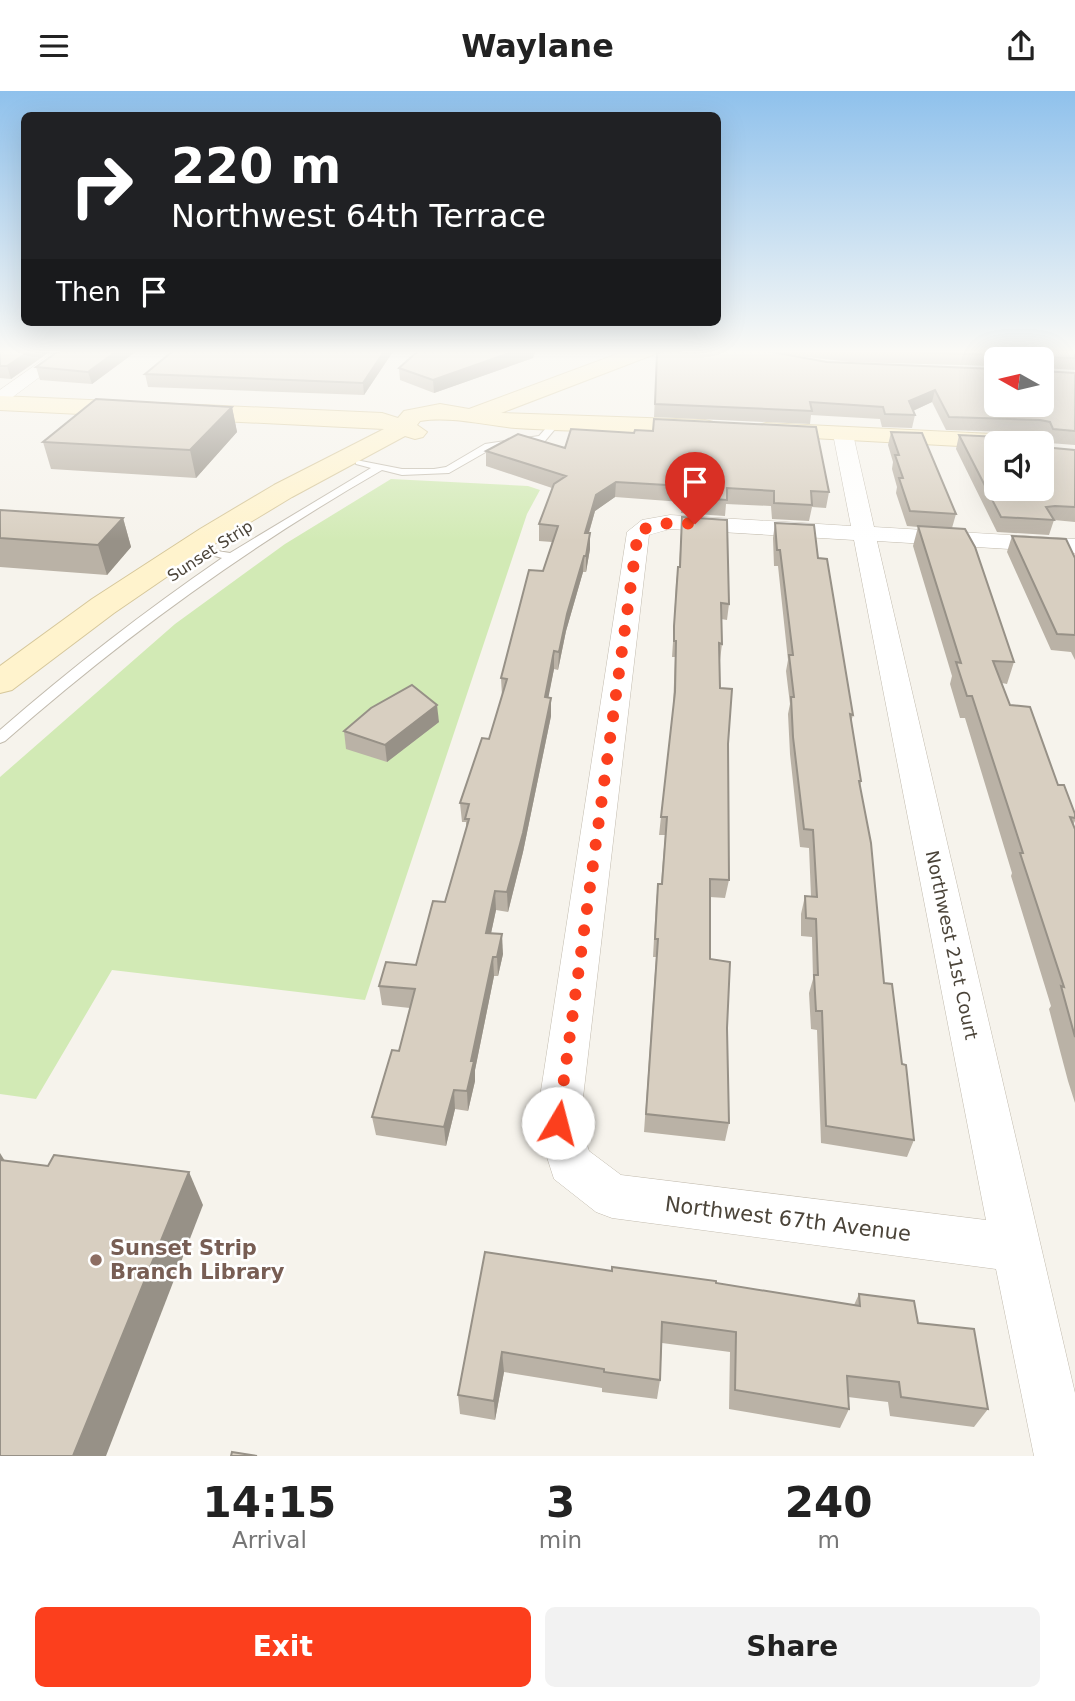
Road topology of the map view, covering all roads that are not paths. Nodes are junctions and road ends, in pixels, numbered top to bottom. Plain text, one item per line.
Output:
1 (263, 414) edge
2 (275, 414) edge
3 (455, 414) edge
4 (471, 414) edge
5 (519, 414) edge
6 (362, 419) junction
7 (439, 425) junction
8 (543, 425) junction
9 (724, 433) edge
10 (751, 434) edge
11 (844, 439) junction
12 (380, 441) junction
13 (984, 445) edge
14 (984, 449) edge
15 (370, 465) junction
16 (866, 532) junction
17 (1075, 546) edge
18 (220, 554) junction
19 (120, 604) junction
20 (0, 683) edge
21 (0, 706) edge
22 (0, 738) edge
23 (1016, 1248) junction
24 (1062, 1456) edge

1 - 7 street
2 - 6 street
3 - 7 street, Sunset Strip
4 - 7 street, Sunset Strip
5 - 8 street
6 - 7 street
6 - 12 street
7 - 8 street
7 - 12 street, Sunset Strip
7 - 15 street, Sunset Strip
8 - 9 street
8 - 15 lane
10 - 11 street
11 - 13 street
11 - 14 street
11 - 16 street, Northwest 21st Court
12 - 19 street, Sunset Strip
15 - 18 street, Sunset Strip
16 - 17 street
16 - 23 street, Northwest 21st Court
16 - 23 street, Northwest 67th Avenue
18 - 19 street, Sunset Strip
18 - 22 lane
19 - 20 street, Sunset Strip
19 - 21 street, Sunset Strip
23 - 24 street, Northwest 21st Court

